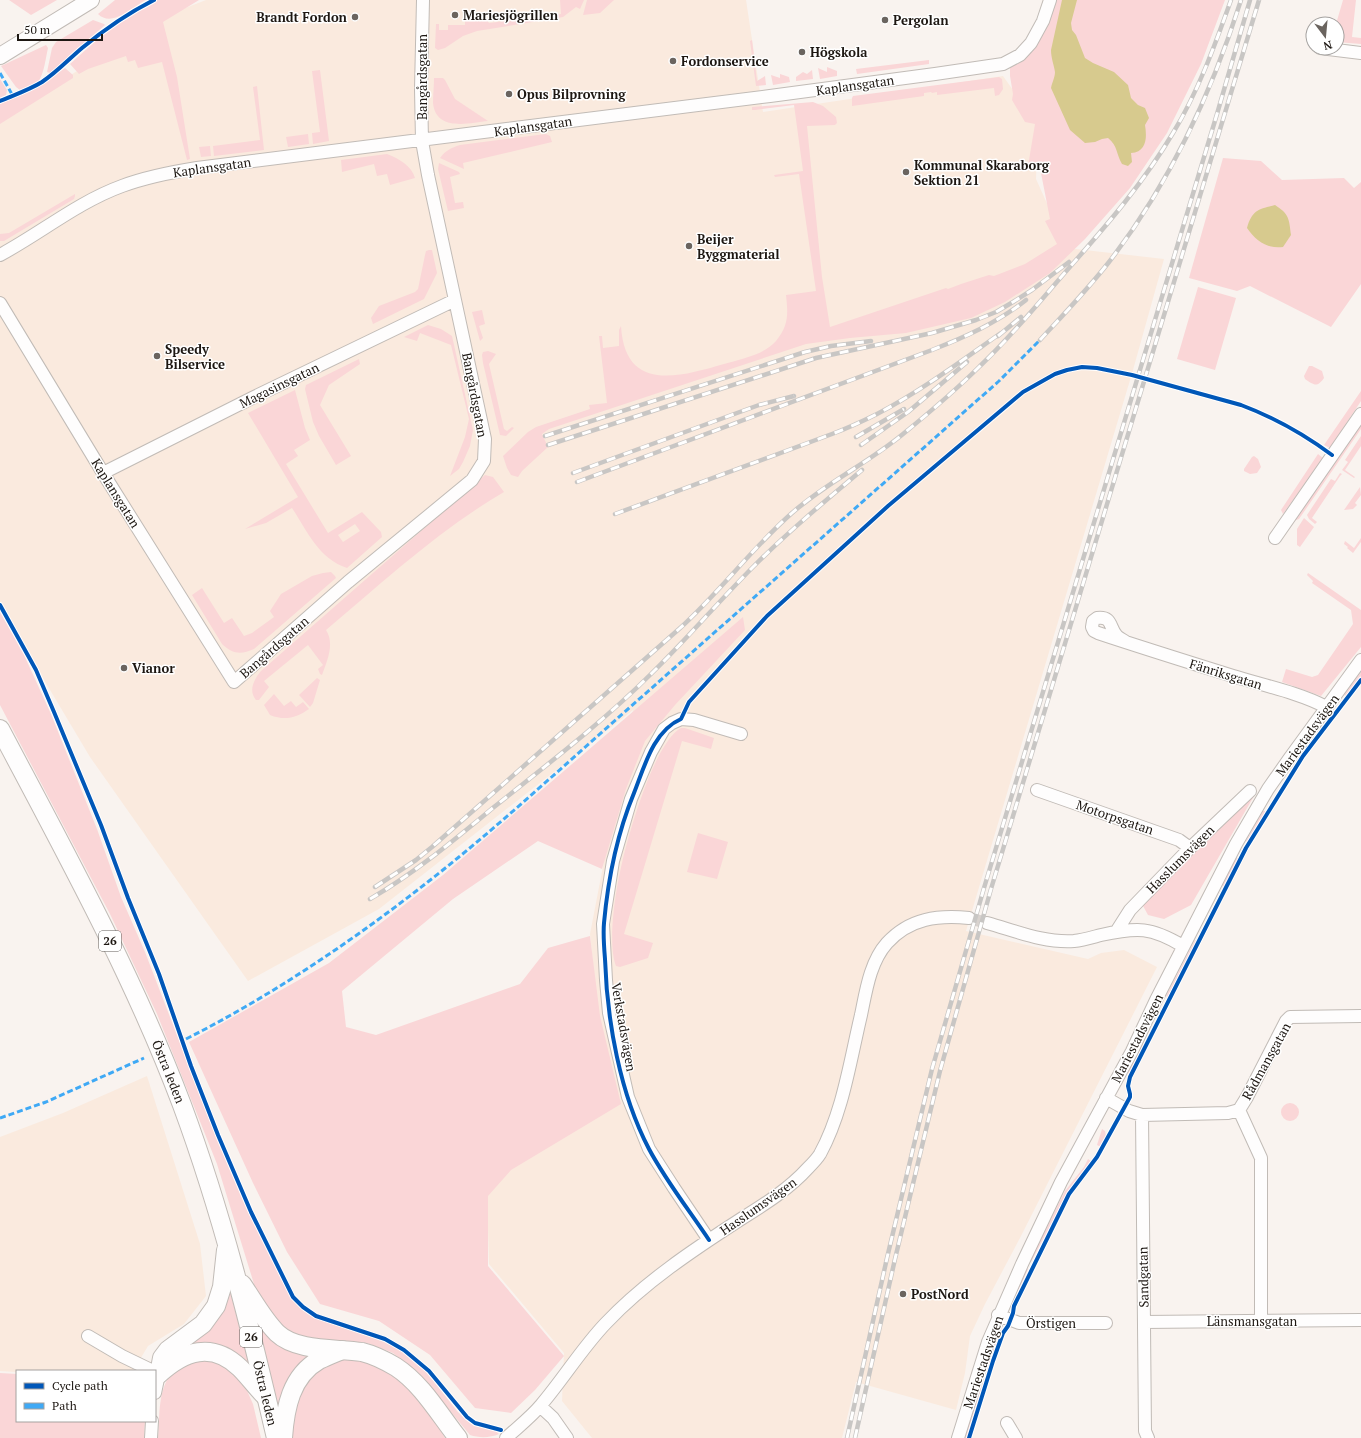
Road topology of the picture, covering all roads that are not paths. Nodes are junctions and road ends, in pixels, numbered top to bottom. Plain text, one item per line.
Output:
1 (91, 0) edge
2 (423, 0) edge
3 (1050, 0) edge
4 (1345, 51) edge
5 (1361, 53) edge
6 (0, 56) edge
7 (422, 140) junction
8 (0, 255) edge
9 (456, 300) junction
10 (0, 303) edge
11 (1361, 414) edge
12 (103, 473) junction
13 (1275, 538) dead end
14 (1126, 642) dead end
15 (1361, 660) edge
16 (234, 682) joint
17 (1326, 707) junction
18 (0, 728) edge
19 (740, 734) dead end
20 (1037, 790) dead end
21 (1250, 790) dead end
22 (1190, 848) junction
23 (969, 918) tunnel mouth
24 (987, 923) tunnel mouth
25 (1116, 932) junction
26 (1184, 946) junction
27 (1361, 1016) edge
28 (1106, 1098) junction
29 (1238, 1110) junction
30 (1142, 1115) junction
31 (709, 1240) junction
32 (227, 1242) junction
33 (236, 1276) junction
34 (998, 1315) junction
35 (1361, 1320) edge
36 (1261, 1321) junction
37 (1144, 1322) junction
38 (1106, 1323) dead end
39 (88, 1336) dead end
40 (343, 1350) junction
41 (152, 1370) edge
42 (156, 1372) edge
43 (267, 1398) junction
44 (540, 1406) junction
45 (152, 1422) edge
46 (1007, 1423) dead end
47 (151, 1438) edge
48 (276, 1438) edge
49 (283, 1438) edge
50 (458, 1438) edge
51 (506, 1438) edge
52 (567, 1438) edge
53 (958, 1438) edge
54 (1016, 1438) edge
55 (1148, 1438) edge

1 - 6 main road
2 - 7 street, Bangårdsgatan
3 - 7 street, Kaplansgatan
4 - 5 street
7 - 8 street, Kaplansgatan
7 - 9 street, Bangårdsgatan
9 - 12 street, Magasinsgatan
9 - 16 street, Bangårdsgatan
10 - 12 street, Kaplansgatan
11 - 13 street
12 - 16 street, Kaplansgatan
14 - 17 street, Fänriksgatan
15 - 17 street, Mariestadsvägen
17 - 26 street, Mariestadsvägen
18 - 32 highway, Östra leden / 26
19 - 31 street, Verkstadsvägen
20 - 22 street, Motorpsgatan
21 - 22 street, Hasslumsvägen
22 - 25 street, Hasslumsvägen
23 - 31 street, Hasslumsvägen
24 - 25 street
25 - 26 street
26 - 28 street, Mariestadsvägen
27 - 29 street, Rådmansgatan
28 - 30 street, Rådmansgatan
28 - 34 street, Mariestadsvägen
29 - 30 street, Rådmansgatan
29 - 36 street
30 - 37 street, Sandgatan
31 - 44 street, Hasslumsvägen
32 - 33 highway, Östra leden / 26
32 - 42 highway
33 - 40 highway
33 - 43 highway, Östra leden / 26
34 - 38 street, Örstigen
34 - 53 street, Mariestadsvägen
35 - 36 street, Länsmansgatan
36 - 37 street, Länsmansgatan
37 - 55 street, Sandgatan
39 - 41 street
40 - 49 highway
40 - 50 highway
42 - 43 highway
43 - 48 highway, Östra leden / 26
44 - 51 street, Hasslumsvägen
44 - 52 street
45 - 47 street
46 - 54 street

